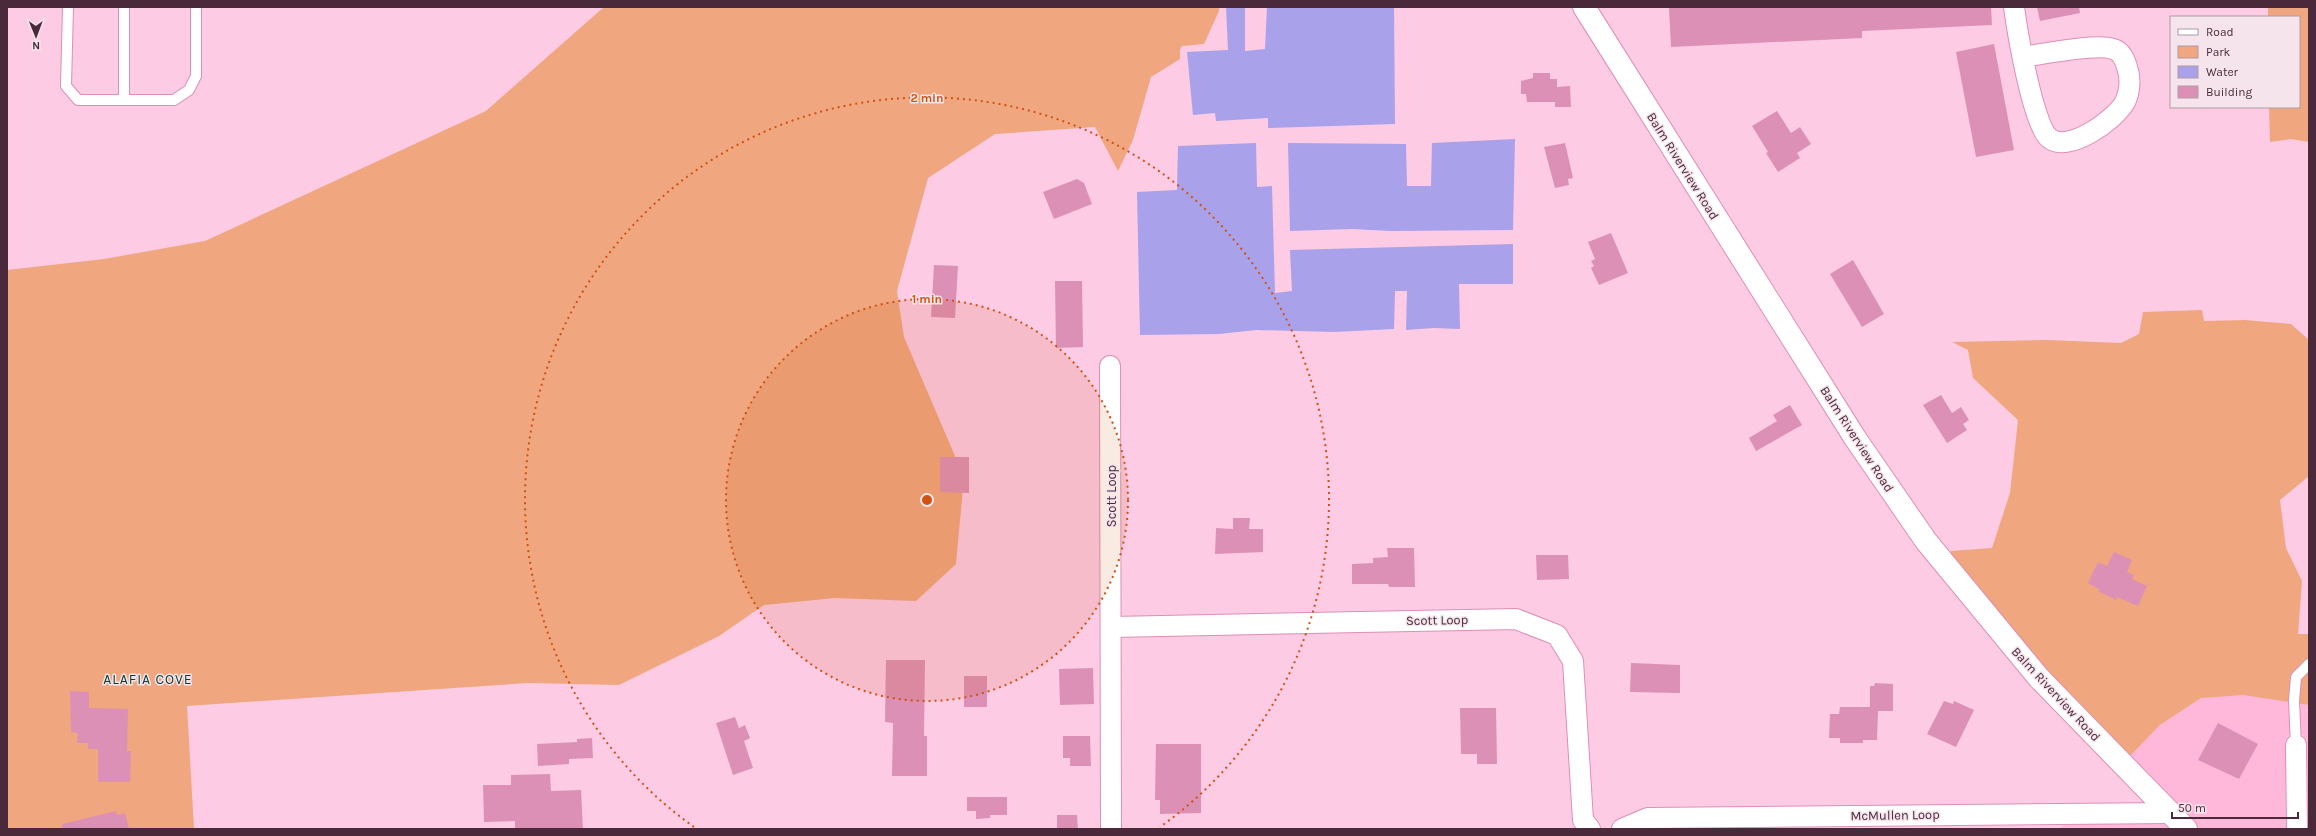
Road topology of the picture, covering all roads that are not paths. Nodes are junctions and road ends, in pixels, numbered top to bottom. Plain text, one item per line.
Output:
1 (68, 7) edge
2 (124, 7) edge
3 (196, 7) edge
4 (2014, 7) edge
5 (1586, 8) edge
6 (2023, 57) junction
7 (124, 100) junction
8 (1110, 366) dead end
9 (1112, 626) junction
10 (2309, 664) edge
11 (2296, 744) joint
12 (2170, 813) junction
13 (1111, 829) edge
14 (1590, 829) edge
15 (1622, 829) edge
16 (2186, 829) edge
17 (2297, 829) edge

1 - 7 lane
2 - 7 lane
3 - 7 lane
4 - 6 street
5 - 12 main road, Balm Riverview Road
6 - 6 street
8 - 9 street, Scott Loop
9 - 13 street, Scott Loop
9 - 14 street, Scott Loop
10 - 11 lane
11 - 17 street
12 - 15 street, McMullen Loop
12 - 16 main road, Balm Riverview Road

